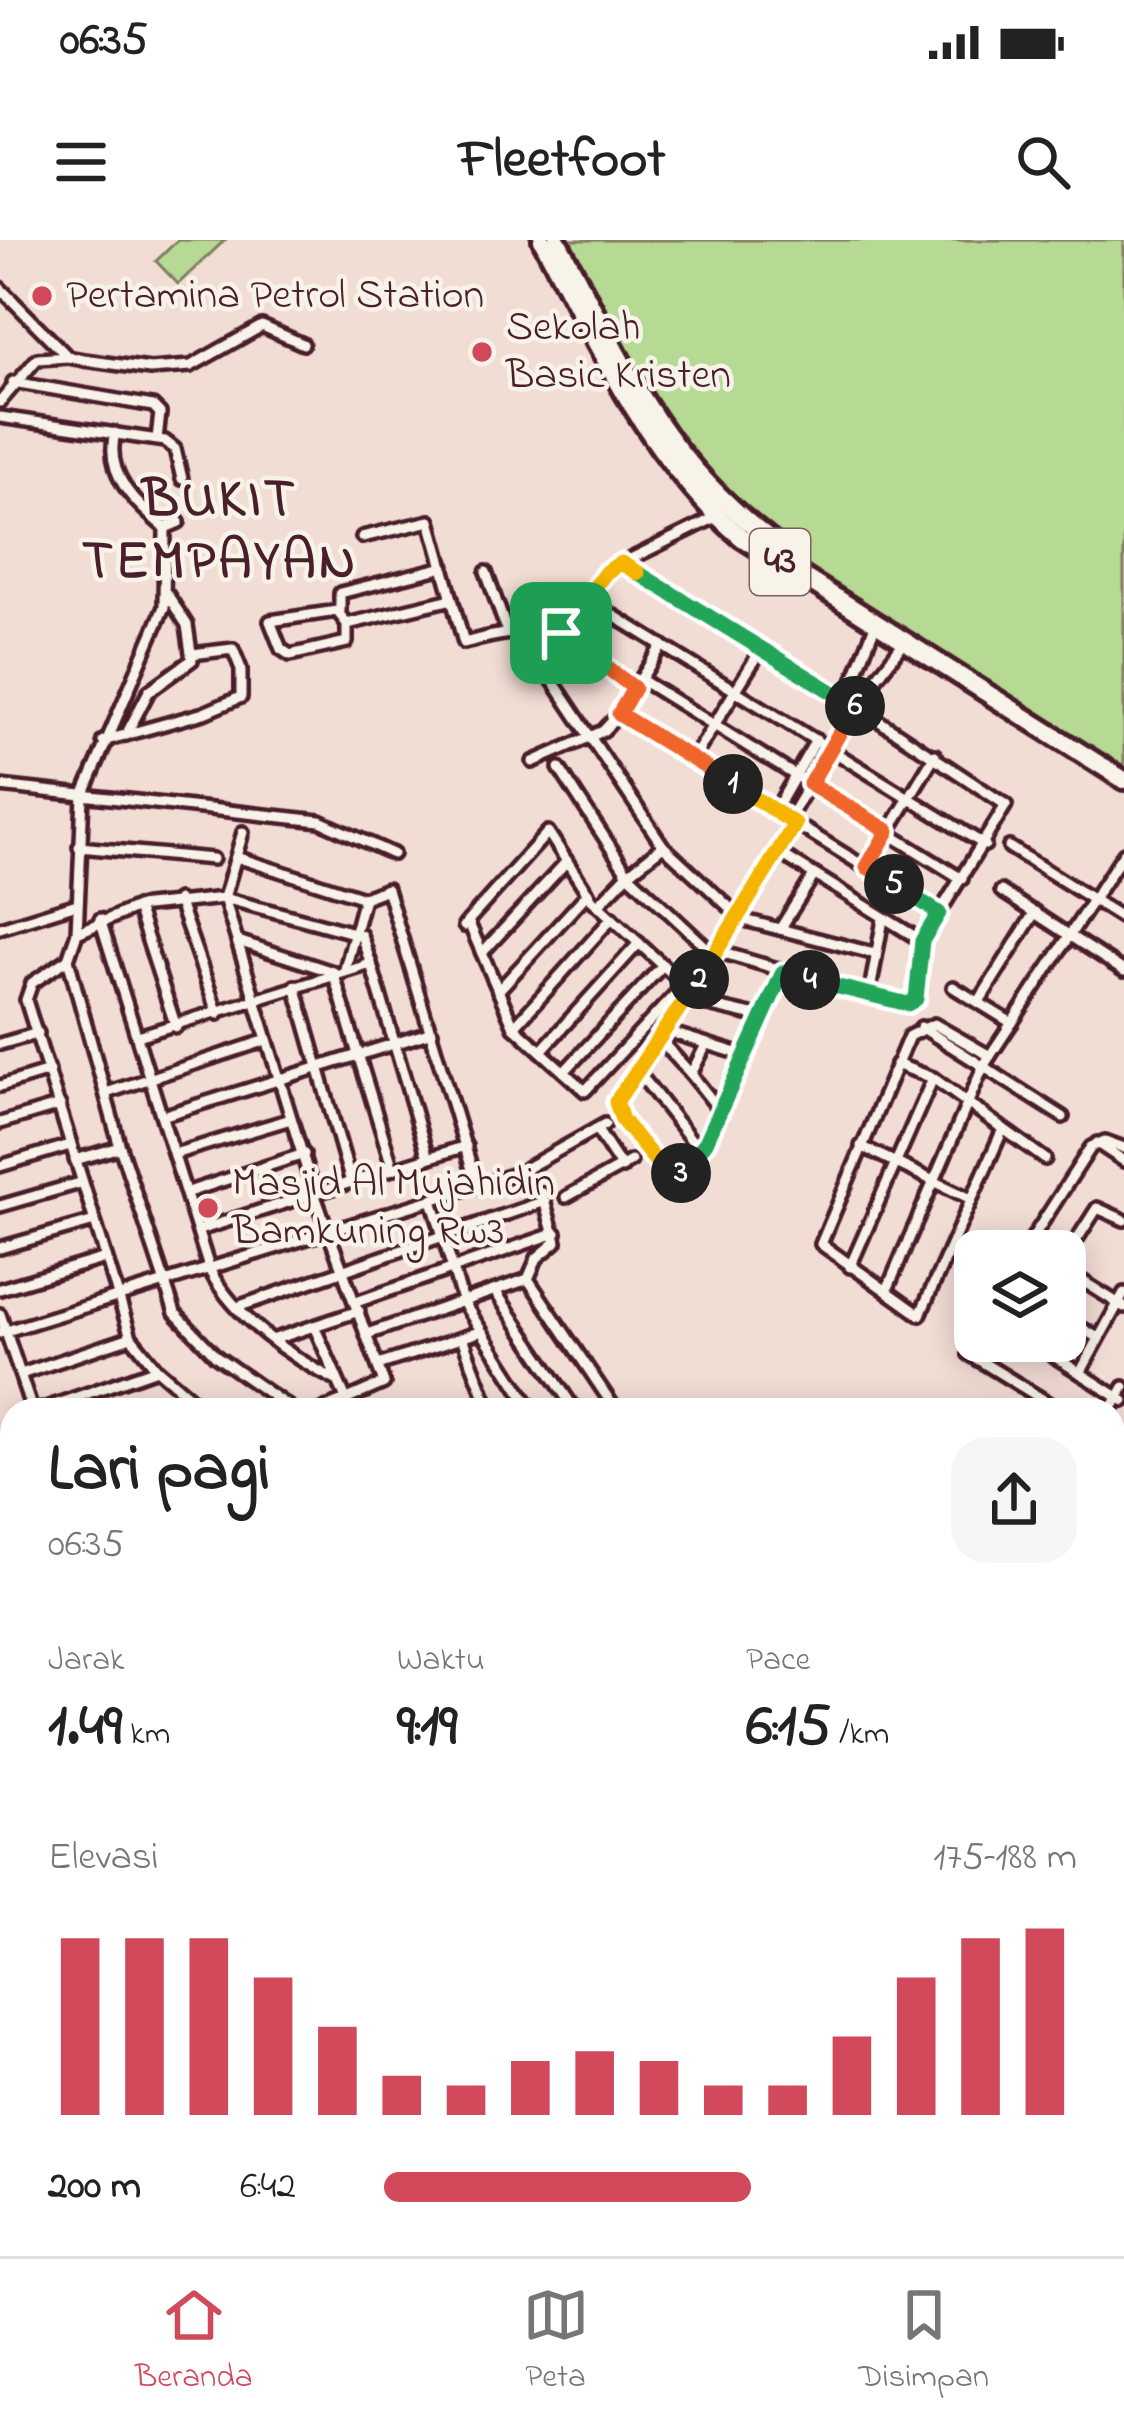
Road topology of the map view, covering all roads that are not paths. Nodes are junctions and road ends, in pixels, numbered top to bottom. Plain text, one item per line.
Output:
1 (542, 240) edge
2 (557, 240) edge
3 (0, 288) edge
4 (303, 344) dead end
5 (68, 357) junction
6 (13, 382) junction
7 (0, 402) edge
8 (0, 417) edge
9 (115, 433) junction
10 (157, 439) junction
11 (182, 479) dead end
12 (718, 516) junction
13 (179, 522) dead end
14 (165, 528) junction
15 (362, 537) dead end
16 (621, 563) junction
17 (444, 567) junction
18 (485, 572) dead end
19 (166, 593) junction
20 (585, 598) junction
21 (452, 599) junction
22 (340, 611) junction
23 (876, 623) junction
24 (347, 624) junction
25 (507, 631) junction
26 (561, 633) junction
27 (524, 638) dead end
28 (904, 642) junction
29 (662, 645) junction
30 (762, 648) junction
31 (192, 654) junction
32 (637, 683) junction
33 (736, 689) junction
34 (851, 702) junction
35 (619, 714) junction
36 (715, 725) junction
37 (126, 735) junction
38 (591, 736) junction
39 (816, 740) junction
40 (103, 741) junction
41 (829, 748) junction
42 (935, 755) junction
43 (693, 759) junction
44 (533, 762) dead end
45 (559, 768) dead end
46 (1124, 768) edge
47 (796, 775) junction
48 (1124, 780) edge
49 (810, 784) junction
50 (0, 786) edge
51 (83, 796) junction
52 (908, 796) junction
53 (775, 811) junction
54 (792, 822) junction
55 (888, 831) junction
56 (243, 832) dead end
57 (663, 845) junction
58 (985, 845) junction
59 (80, 847) junction
60 (1009, 847) dead end
61 (778, 852) junction
62 (1124, 853) edge
63 (393, 854) dead end
64 (236, 857) junction
65 (213, 859) dead end
66 (567, 861) junction
67 (867, 867) junction
68 (628, 874) junction
69 (814, 875) junction
70 (962, 879) junction
71 (1000, 890) dead end
72 (588, 893) junction
73 (224, 898) junction
74 (364, 898) junction
75 (1093, 899) junction
76 (178, 900) junction
77 (77, 904) junction
78 (598, 905) junction
79 (728, 906) dead end
80 (137, 908) junction
81 (1035, 912) junction
82 (939, 913) junction
83 (612, 918) junction
84 (736, 918) junction
85 (884, 919) junction
86 (1124, 919) edge
87 (100, 920) junction
88 (0, 928) edge
89 (780, 929) junction
90 (352, 932) junction
91 (77, 933) junction
92 (1071, 935) junction
93 (238, 941) junction
94 (922, 941) junction
95 (639, 944) junction
96 (712, 949) junction
97 (482, 953) junction
98 (876, 954) junction
99 (68, 959) junction
100 (371, 964) junction
101 (662, 965) junction
102 (339, 970) junction
103 (1124, 971) edge
104 (783, 972) junction
105 (295, 986) junction
106 (953, 987) dead end
107 (498, 991) junction
108 (872, 995) junction
109 (258, 999) junction
110 (686, 1000) junction
111 (980, 1000) junction
112 (218, 1014) junction
113 (764, 1018) junction
114 (1012, 1023) junction
115 (176, 1027) junction
116 (514, 1027) junction
117 (432, 1032) junction
118 (38, 1033) junction
119 (663, 1035) junction
120 (138, 1036) junction
121 (267, 1040) junction
122 (394, 1043) junction
123 (0, 1044) edge
124 (706, 1045) junction
125 (541, 1051) junction
126 (743, 1055) junction
127 (356, 1056) junction
128 (987, 1060) junction
129 (896, 1064) junction
130 (318, 1067) junction
131 (49, 1072) junction
132 (564, 1072) junction
133 (639, 1073) junction
134 (691, 1074) junction
135 (152, 1078) junction
136 (278, 1078) junction
137 (933, 1078) junction
138 (0, 1086) edge
139 (106, 1093) junction
140 (966, 1102) junction
141 (60, 1105) junction
142 (721, 1112) junction
143 (162, 1116) junction
144 (1063, 1117) dead end
145 (291, 1119) junction
146 (0, 1123) edge
147 (1003, 1129) junction
148 (1097, 1143) junction
149 (70, 1145) junction
150 (466, 1146) junction
151 (861, 1146) junction
152 (120, 1148) junction
153 (1124, 1148) edge
154 (700, 1151) junction
155 (175, 1154) junction
156 (304, 1154) junction
157 (428, 1157) junction
158 (1045, 1159) dead end
159 (75, 1160) junction
160 (897, 1160) junction
161 (1124, 1161) edge
162 (0, 1166) edge
163 (393, 1169) junction
164 (934, 1177) junction
165 (351, 1182) junction
166 (80, 1183) junction
167 (477, 1186) junction
168 (188, 1192) junction
169 (314, 1193) junction
170 (566, 1197) dead end
171 (971, 1198) junction
172 (431, 1201) junction
173 (0, 1206) edge
174 (1124, 1220) edge
175 (91, 1222) junction
176 (199, 1230) junction
177 (1041, 1230) edge
178 (1084, 1230) edge
179 (329, 1231) junction
180 (556, 1233) junction
181 (442, 1237) junction
182 (0, 1249) edge
183 (102, 1258) junction
184 (850, 1267) junction
185 (452, 1269) junction
186 (210, 1270) junction
187 (343, 1271) junction
188 (528, 1279) junction
189 (1086, 1281) edge
190 (164, 1282) junction
191 (0, 1289) edge
192 (886, 1290) junction
193 (495, 1291) junction
194 (116, 1298) junction
195 (1122, 1301) edge
196 (464, 1302) junction
197 (236, 1307) junction
198 (358, 1307) junction
199 (0, 1315) edge
200 (314, 1326) junction
201 (1086, 1331) edge
202 (479, 1332) junction
203 (3, 1333) edge
204 (368, 1334) junction
205 (131, 1336) junction
206 (462, 1338) junction
207 (1098, 1338) junction
208 (275, 1339) junction
209 (982, 1362) edge
210 (1063, 1362) edge
211 (378, 1364) junction
212 (157, 1369) junction
213 (1080, 1373) junction
214 (21, 1374) junction
215 (336, 1380) junction
216 (1122, 1395) edge
217 (31, 1398) edge
218 (71, 1398) edge
219 (188, 1398) edge
220 (277, 1398) edge
221 (345, 1398) edge
222 (355, 1398) edge
223 (485, 1398) edge
224 (524, 1398) edge
225 (567, 1398) edge
226 (608, 1398) edge
227 (1040, 1398) edge

1 - 12 highway, 43
2 - 46 highway, 43
3 - 5 street
4 - 5 street
5 - 6 street
6 - 7 street
6 - 10 street
8 - 9 street
9 - 10 street
9 - 14 street
10 - 11 street
12 - 16 street
12 - 23 highway, 43
13 - 14 street
14 - 19 street
15 - 17 street
16 - 20 street
16 - 30 street
17 - 21 street
17 - 22 street
18 - 25 street
19 - 31 street
19 - 40 street
20 - 26 street
20 - 29 street
21 - 24 street
21 - 25 street
22 - 24 street
22 - 24 street
23 - 28 highway, 43
23 - 34 street
25 - 26 street
26 - 32 street
27 - 38 street
28 - 34 street
28 - 48 highway, 43
29 - 32 street
29 - 33 street
30 - 33 street
30 - 34 street
31 - 37 street
31 - 37 street
32 - 35 street
32 - 36 street
33 - 36 street
33 - 39 street
34 - 41 street
34 - 42 street
35 - 38 street
35 - 43 street
36 - 43 street
36 - 47 street
37 - 40 street
38 - 44 street
38 - 57 street
39 - 41 street
39 - 47 street
40 - 51 street
41 - 49 street
41 - 52 street
42 - 52 street
42 - 58 street
43 - 53 street
45 - 68 street
47 - 49 street
47 - 53 street
49 - 54 street
49 - 55 street
50 - 51 street
51 - 59 street
51 - 63 street
52 - 55 street
52 - 58 street
53 - 54 street
54 - 61 street
54 - 67 street
55 - 67 street
55 - 70 street
56 - 64 street
57 - 68 street
57 - 79 street
58 - 70 street
59 - 65 street
59 - 77 street
60 - 75 street
61 - 69 street
61 - 84 street
62 - 75 street
64 - 73 street
64 - 74 street
66 - 72 street
66 - 97 street
66 - 97 street
67 - 82 street
68 - 78 street
68 - 96 street
69 - 85 street
69 - 89 street
70 - 82 street
71 - 81 street
72 - 78 street
72 - 107 street
73 - 76 street
73 - 90 street
73 - 93 street
74 - 90 street
74 - 117 street
75 - 86 street
75 - 92 street
76 - 80 street
76 - 112 street
77 - 88 street
77 - 91 street
78 - 83 street
80 - 87 street
80 - 115 street
81 - 92 street
81 - 111 street
82 - 94 street
83 - 95 street
83 - 116 street
84 - 89 street
84 - 96 street
85 - 94 street
85 - 98 street
87 - 91 street
87 - 120 street
89 - 98 street
90 - 100 street
90 - 102 street
91 - 99 street
92 - 103 street
92 - 114 street
93 - 102 street
93 - 109 street
94 - 108 street
95 - 101 street
95 - 125 street
96 - 104 street
96 - 110 street
97 - 107 street
98 - 108 street
99 - 118 street
99 - 139 street
100 - 102 street
100 - 122 street
101 - 132 street
101 - 132 street
102 - 105 street
102 - 127 street
104 - 108 street
104 - 113 street
105 - 109 street
105 - 130 street
106 - 111 street
107 - 116 street
109 - 112 street
109 - 121 street
110 - 113 street
110 - 119 street
111 - 114 street
112 - 115 street
113 - 126 street
114 - 128 street
115 - 120 street
116 - 125 street
117 - 122 street
117 - 150 street
118 - 123 street
118 - 131 street
119 - 124 street
119 - 133 street
119 - 134 street
120 - 135 street
121 - 135 street
121 - 136 street
122 - 127 street
122 - 157 street
124 - 126 street
124 - 134 street
125 - 132 street
126 - 142 street
127 - 130 street
127 - 163 street
128 - 129 street
128 - 140 street
128 - 144 street
129 - 137 street
129 - 151 street
130 - 136 street
130 - 165 street
131 - 138 street
131 - 141 street
133 - 154 street
133 - 154 street
134 - 142 street
135 - 139 street
135 - 143 street
136 - 143 street
136 - 145 street
137 - 140 street
137 - 160 street
139 - 152 street
140 - 147 street
140 - 164 street
141 - 146 street
141 - 149 street
142 - 154 street
143 - 155 street
145 - 155 street
145 - 156 street
147 - 158 street
147 - 171 street
148 - 153 street
148 - 161 street
148 - 177 street
149 - 159 street
149 - 162 street
150 - 157 street
150 - 167 street
151 - 160 street
151 - 184 street
152 - 159 street
152 - 190 street
155 - 168 street
156 - 168 street
156 - 169 street
157 - 163 street
159 - 166 street
160 - 164 street
160 - 184 street
163 - 165 street
164 - 171 street
164 - 192 street
165 - 169 street
166 - 173 street
166 - 175 street
167 - 170 street
167 - 172 street
168 - 176 street
169 - 176 street
169 - 179 street
171 - 192 street
172 - 179 street
172 - 181 street
174 - 178 street
175 - 182 street
175 - 183 street
176 - 186 street
179 - 186 street
179 - 187 street
180 - 181 street
180 - 185 street
180 - 188 street
181 - 185 street
181 - 187 street
183 - 191 street
183 - 194 street
184 - 192 street
185 - 196 street
185 - 198 street
186 - 190 street
186 - 197 street
187 - 197 street
187 - 198 street
188 - 193 street
188 - 226 street
189 - 195 street
190 - 194 street
190 - 220 street
193 - 196 street
193 - 225 street
194 - 203 street
194 - 205 street
195 - 207 street
196 - 202 street
196 - 204 street
197 - 208 street
198 - 200 street
198 - 204 street
199 - 203 street
200 - 208 street
200 - 215 street
201 - 207 street
202 - 206 street
202 - 224 street
203 - 214 street
204 - 211 street
205 - 212 street
205 - 214 street
206 - 211 street
206 - 223 street
207 - 213 street
208 - 215 street
209 - 227 street
210 - 213 street
211 - 222 street
212 - 218 street
212 - 219 street
213 - 216 street
214 - 217 street
215 - 221 street

